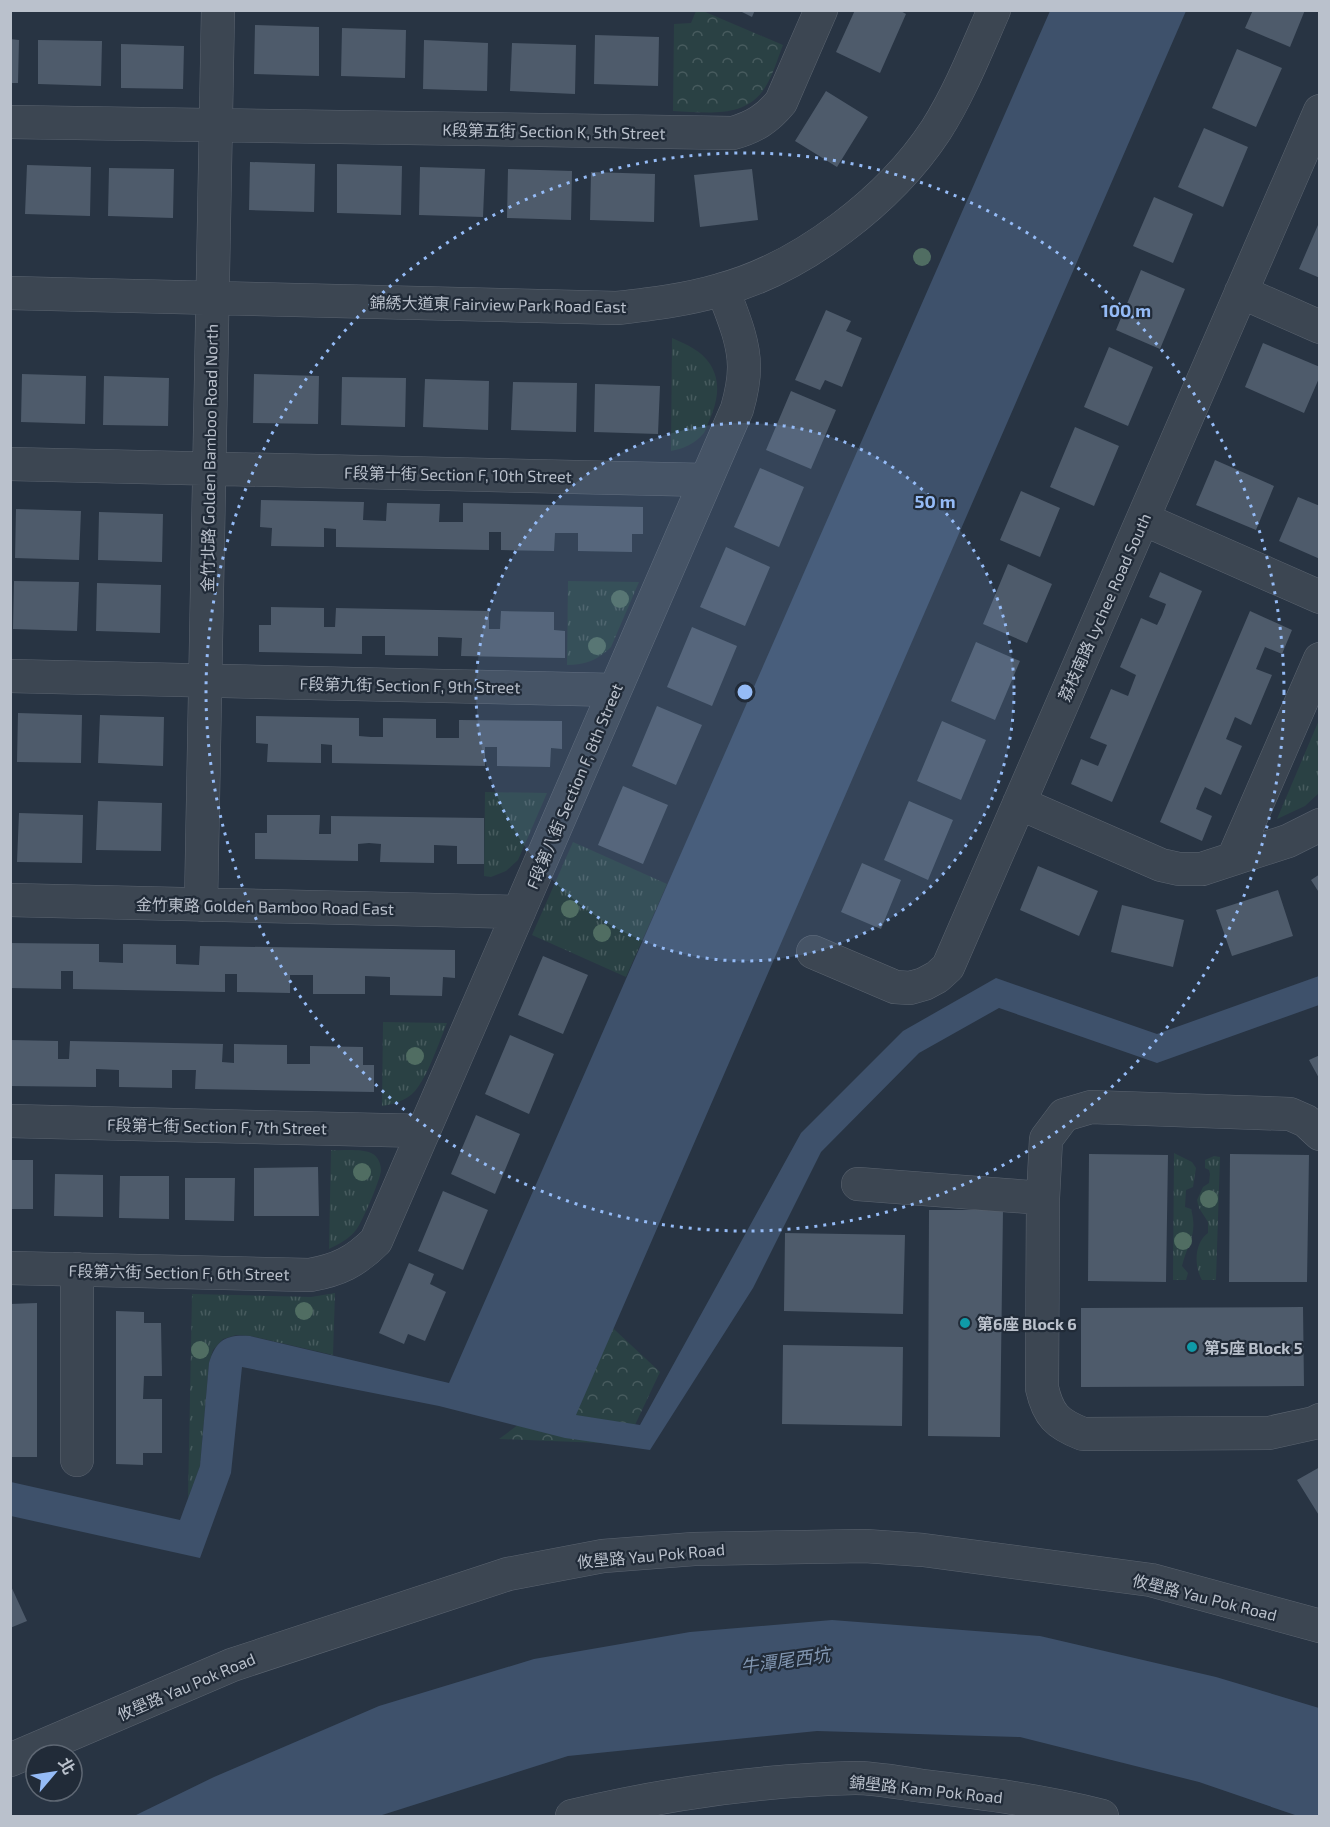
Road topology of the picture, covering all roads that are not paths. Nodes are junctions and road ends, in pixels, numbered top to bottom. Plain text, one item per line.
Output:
1 (218, 10) edge
2 (821, 10) edge
3 (994, 10) edge
4 (1320, 111) edge
5 (10, 122) edge
6 (216, 126) junction
7 (723, 290) junction
8 (1241, 292) junction
9 (10, 293) edge
10 (213, 298) junction
11 (1320, 327) edge
12 (10, 464) edge
13 (209, 469) junction
14 (706, 480) junction
15 (1143, 519) junction
16 (1320, 597) edge
17 (1320, 659) edge
18 (10, 676) edge
19 (205, 680) junction
20 (615, 690) junction
21 (1019, 803) junction
22 (1320, 825) edge
23 (1233, 859) junction
24 (10, 900) edge
25 (201, 905) junction
26 (519, 912) junction
27 (813, 952) dead end
28 (10, 1121) edge
29 (424, 1131) junction
30 (1320, 1134) edge
31 (858, 1184) dead end
32 (1043, 1198) junction
33 (346, 1265) joint
34 (10, 1268) edge
35 (77, 1269) junction
36 (1320, 1420) edge
37 (77, 1460) dead end
38 (1320, 1626) edge
39 (10, 1760) edge
40 (572, 1816) edge
41 (1102, 1816) edge

1 - 6 street, 金竹北路 Golden Bamboo Road North
2 - 6 street, K段第五街 Section K, 5th Street
3 - 7 street, 錦綉大道東 Fairview Park Road East
4 - 8 street, 荔枝南路 Lychee Road South
5 - 6 street, K段第五街 Section K, 5th Street
6 - 10 street, 金竹北路 Golden Bamboo Road North
7 - 10 street, 錦綉大道東 Fairview Park Road East
7 - 14 street, F段第八街 Section F, 8th Street
8 - 11 street
8 - 15 street, 荔枝南路 Lychee Road South
9 - 10 street, 錦綉大道東 Fairview Park Road East
10 - 13 street, 金竹北路 Golden Bamboo Road North
12 - 13 street, F段第十街 Section F, 10th Street
13 - 14 street, F段第十街 Section F, 10th Street
13 - 19 street, 金竹北路 Golden Bamboo Road North
14 - 20 street, F段第八街 Section F, 8th Street
15 - 16 street
15 - 21 street, 荔枝南路 Lychee Road South
17 - 23 street
18 - 19 street, F段第九街 Section F, 9th Street
19 - 20 street, F段第九街 Section F, 9th Street
19 - 25 street, 金竹北路 Golden Bamboo Road North
20 - 26 street, F段第八街 Section F, 8th Street
21 - 23 street
21 - 27 street, 荔枝南路 Lychee Road South
22 - 23 street
24 - 25 street, 金竹東路 Golden Bamboo Road East
25 - 26 street, 金竹東路 Golden Bamboo Road East
26 - 29 street, F段第八街 Section F, 8th Street
28 - 29 street, F段第七街 Section F, 7th Street
29 - 33 street, F段第八街 Section F, 8th Street
30 - 32 street
31 - 32 street
32 - 36 street
33 - 35 street, F段第六街 Section F, 6th Street
34 - 35 street, F段第六街 Section F, 6th Street
35 - 37 street
38 - 39 street, 攸壆路 Yau Pok Road
40 - 41 street, 錦壆路 Kam Pok Road

